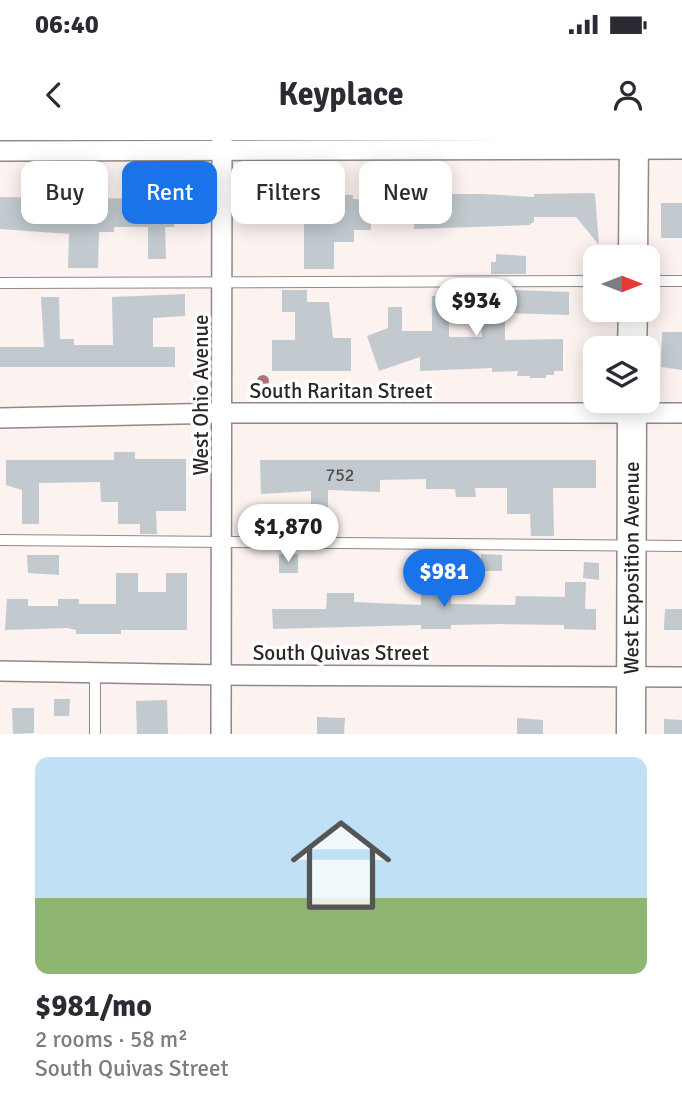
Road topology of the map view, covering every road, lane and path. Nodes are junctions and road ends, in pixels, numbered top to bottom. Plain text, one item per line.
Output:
1 (222, 144) edge
2 (634, 144) edge
3 (682, 149) edge
4 (0, 150) edge
5 (633, 245) edge
6 (223, 280) junction
7 (583, 281) edge
8 (660, 281) edge
9 (682, 281) edge
10 (0, 283) edge
11 (583, 408) edge
12 (660, 410) edge
13 (632, 413) edge
14 (682, 413) edge
15 (224, 414) junction
16 (0, 418) edge
17 (0, 540) edge
18 (224, 544) junction
19 (632, 546) junction
20 (682, 546) edge
21 (0, 671) edge
22 (95, 673) junction
23 (223, 675) junction
24 (631, 677) junction
25 (682, 677) edge
26 (95, 734) edge
27 (221, 734) edge
28 (631, 734) edge

1 - 2 street
1 - 4 street
1 - 6 street, West Ohio Avenue
2 - 3 street
2 - 5 street
6 - 7 lane
6 - 10 lane
6 - 15 street, West Ohio Avenue
8 - 9 lane
11 - 15 street, South Raritan Street
12 - 14 street, South Raritan Street
13 - 19 street, West Exposition Avenue
15 - 16 street, South Raritan Street
15 - 18 street, West Ohio Avenue
17 - 18 lane
18 - 19 lane
18 - 23 street, West Ohio Avenue
19 - 20 lane
19 - 24 street, West Exposition Avenue
21 - 22 street, South Quivas Street
22 - 23 street, South Quivas Street
22 - 26 lane
23 - 24 street, South Quivas Street
23 - 27 street, West Ohio Avenue
24 - 25 street, South Quivas Street
24 - 28 street, West Exposition Avenue

